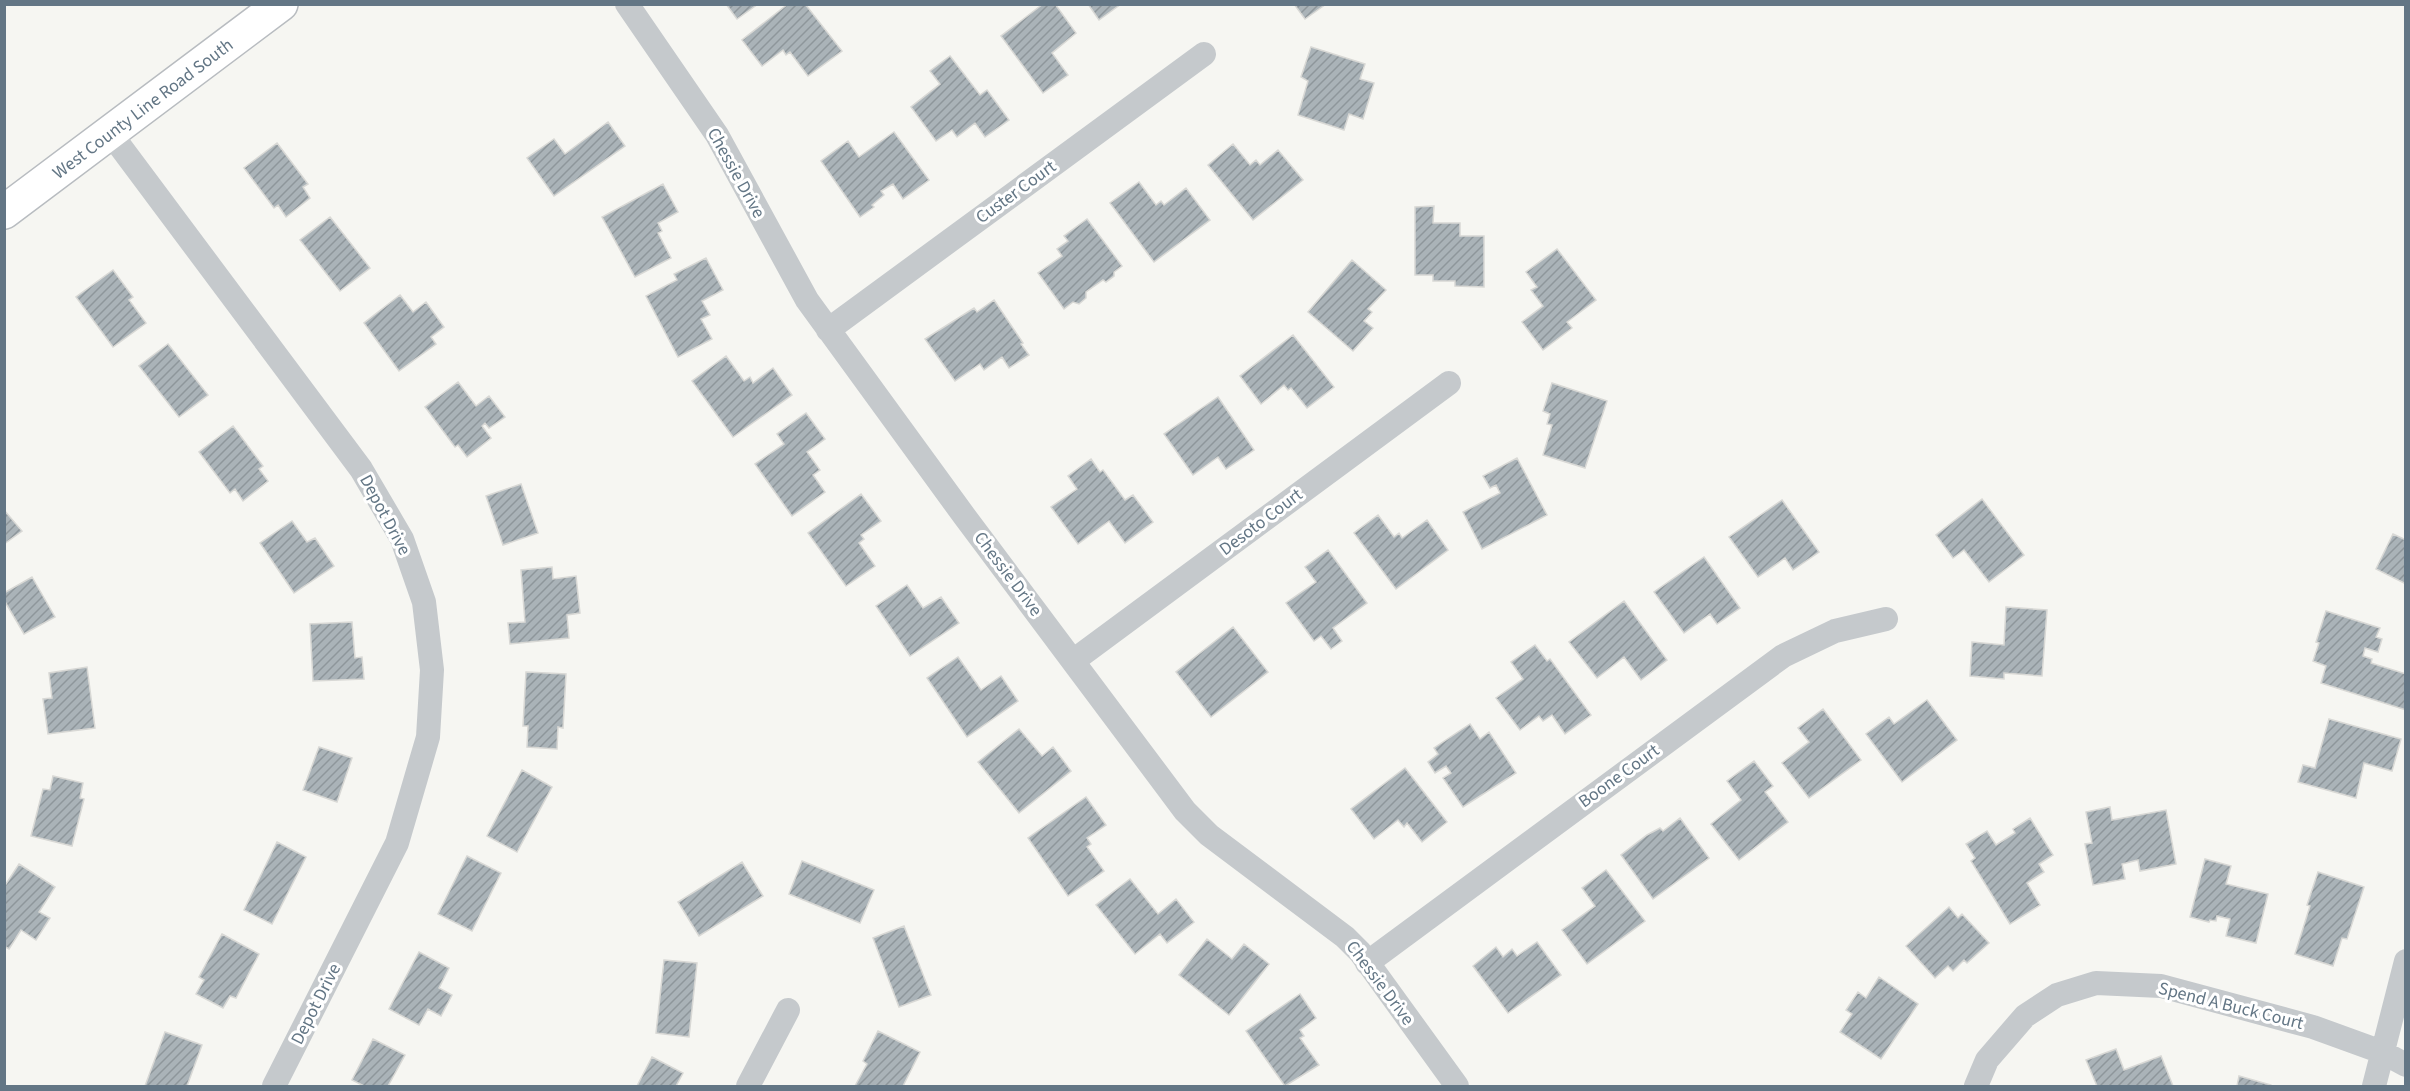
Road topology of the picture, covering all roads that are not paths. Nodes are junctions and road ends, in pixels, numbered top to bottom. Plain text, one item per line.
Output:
1 (281, 4) edge
2 (627, 4) edge
3 (1204, 54) dead end
4 (111, 134) junction
5 (4, 212) edge
6 (828, 330) junction
7 (1449, 383) dead end
8 (1886, 619) dead end
9 (1073, 661) junction
10 (2406, 961) edge
11 (1367, 963) junction
12 (788, 1010) dead end
13 (2382, 1052) junction
14 (2406, 1065) edge
15 (274, 1086) edge
16 (748, 1086) edge
17 (1457, 1086) edge
18 (1976, 1086) edge
19 (2374, 1086) edge

1 - 4 main road, West County Line Road South
2 - 6 street, Chessie Drive
3 - 6 street, Custer Court
4 - 5 main road, West County Line Road South
4 - 15 street, Depot Drive
6 - 9 street, Chessie Drive
7 - 9 street, Desoto Court
8 - 11 street, Boone Court
9 - 11 street, Chessie Drive
10 - 13 street
11 - 17 street, Chessie Drive
12 - 16 street
13 - 14 street, Spend A Buck Court
13 - 18 street, Spend A Buck Court
13 - 19 street

